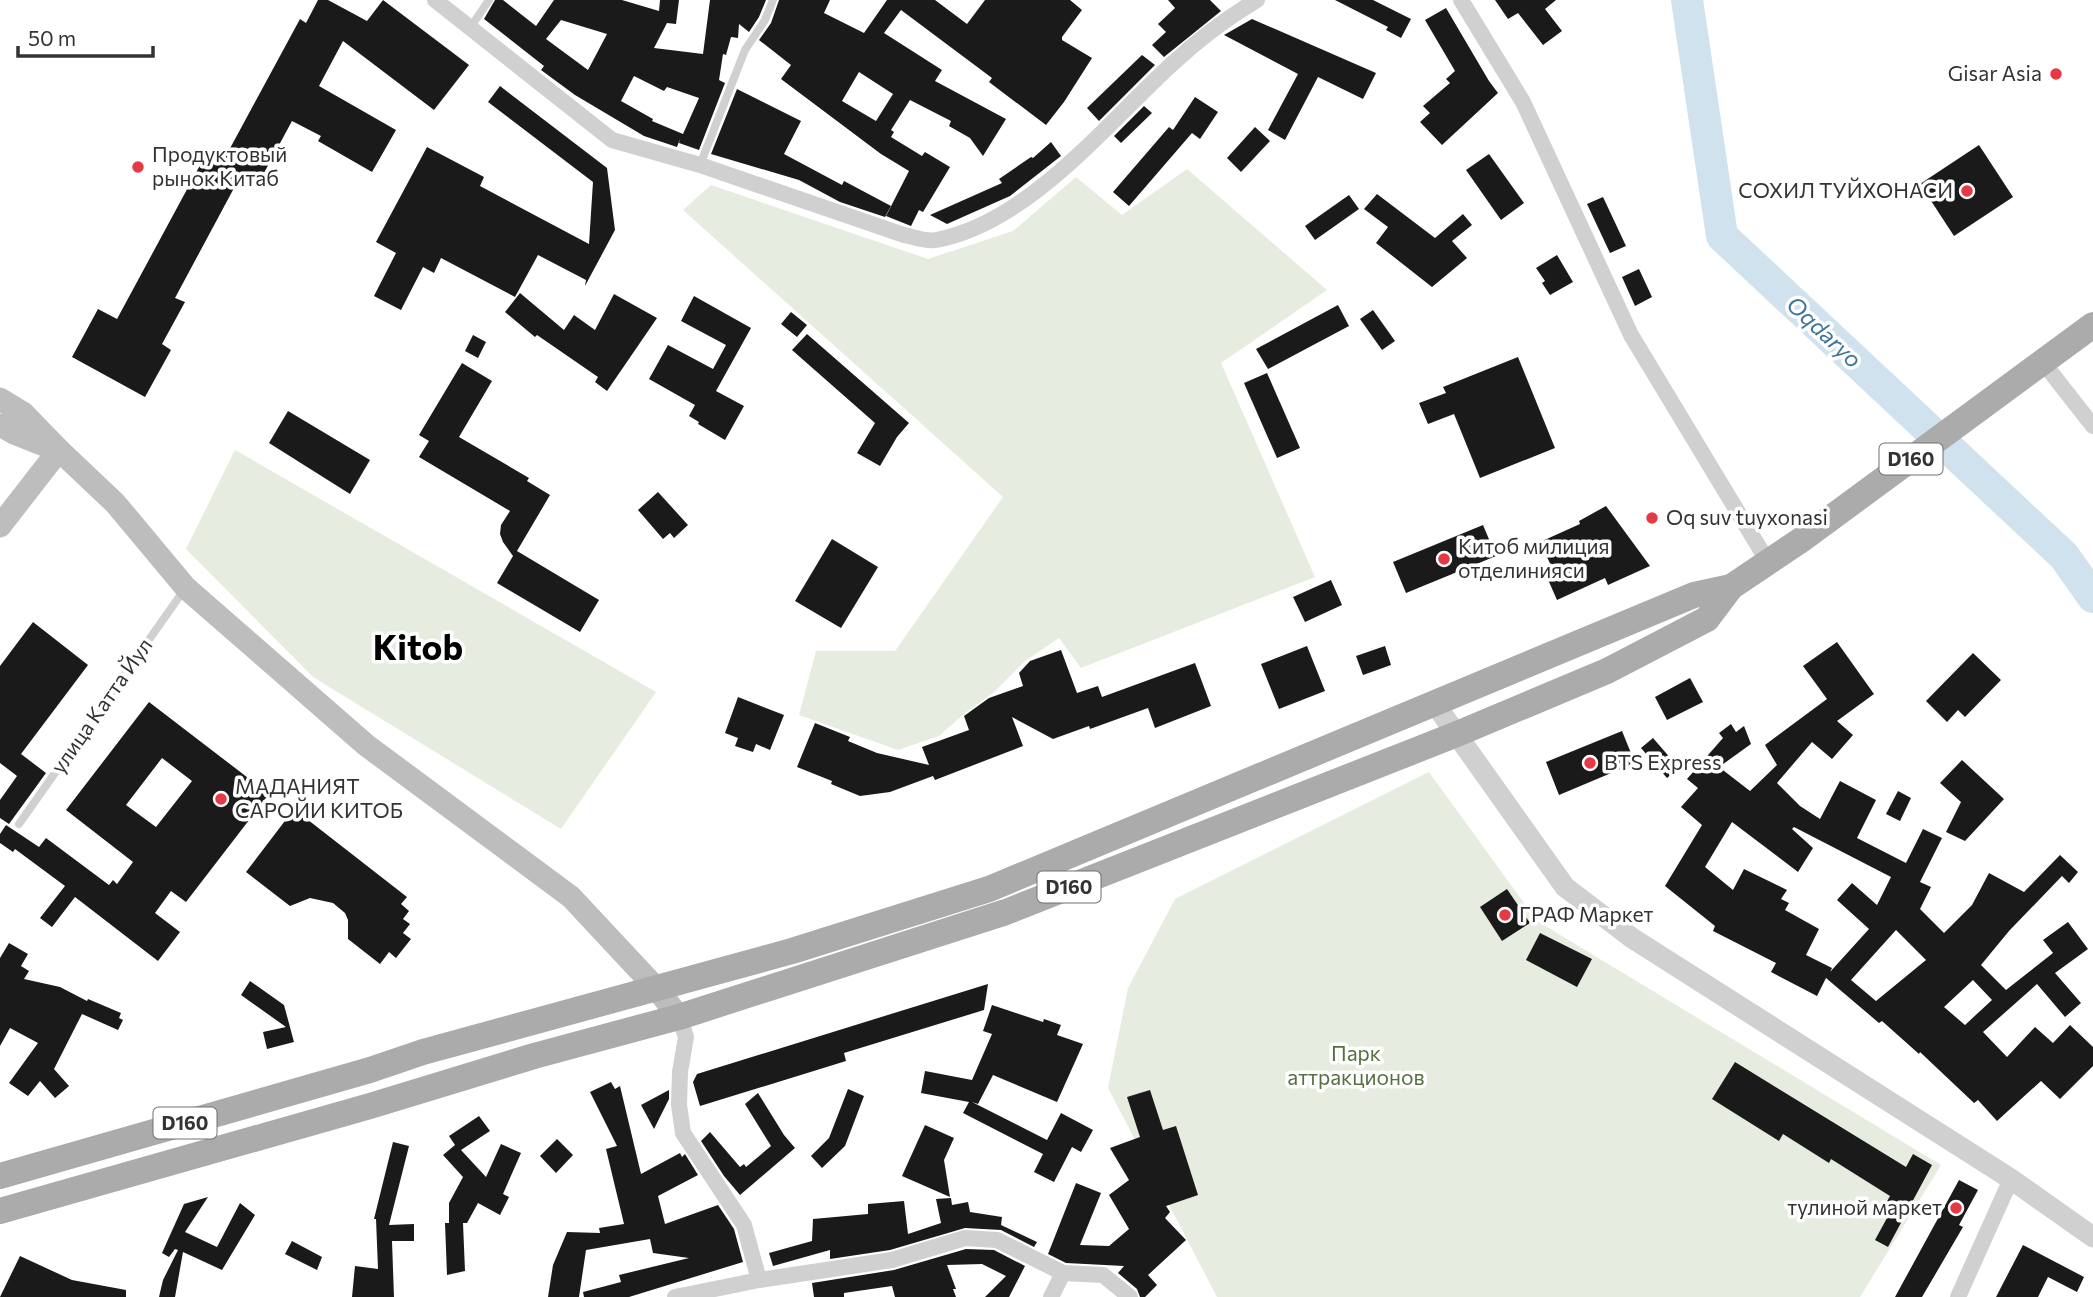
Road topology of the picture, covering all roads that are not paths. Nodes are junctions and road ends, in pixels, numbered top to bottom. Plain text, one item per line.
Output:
1 (435, 0) edge
2 (489, 0) edge
3 (773, 0) edge
4 (1257, 0) edge
5 (1461, 0) edge
6 (470, 28) junction
7 (700, 164) junction
8 (2093, 326) edge
9 (2042, 362) junction
10 (0, 399) edge
11 (0, 425) edge
12 (2093, 426) edge
13 (59, 450) junction
14 (0, 526) edge
15 (1768, 562) junction
16 (1731, 587) junction
17 (186, 588) junction
18 (1436, 704) junction
19 (1457, 734) junction
20 (19, 824) dead end
21 (656, 988) junction
22 (679, 1017) junction
23 (0, 1176) edge
24 (2011, 1180) junction
25 (0, 1211) edge
26 (2093, 1237) edge
27 (1063, 1273) junction
28 (759, 1280) junction
29 (676, 1297) edge
30 (1051, 1297) edge
31 (1130, 1297) edge
32 (1958, 1297) edge

1 - 6 street
2 - 6 lane
3 - 7 lane
4 - 7 street
5 - 15 street
6 - 7 street
8 - 9 main road, D160
9 - 12 street
9 - 15 main road, D160
10 - 13 main road
11 - 13 main road
13 - 14 main road
13 - 17 main road
15 - 16 main road, D160
16 - 18 main road, D160
16 - 19 main road, D160
17 - 20 lane, улица Катта Йул
17 - 21 main road
18 - 19 street
18 - 21 main road, D160
19 - 22 main road, D160
19 - 24 street
21 - 22 main road
21 - 23 main road, D160
22 - 25 main road, D160
22 - 28 street
24 - 26 street
24 - 32 street
27 - 28 street
27 - 30 street
27 - 31 street
28 - 29 street

